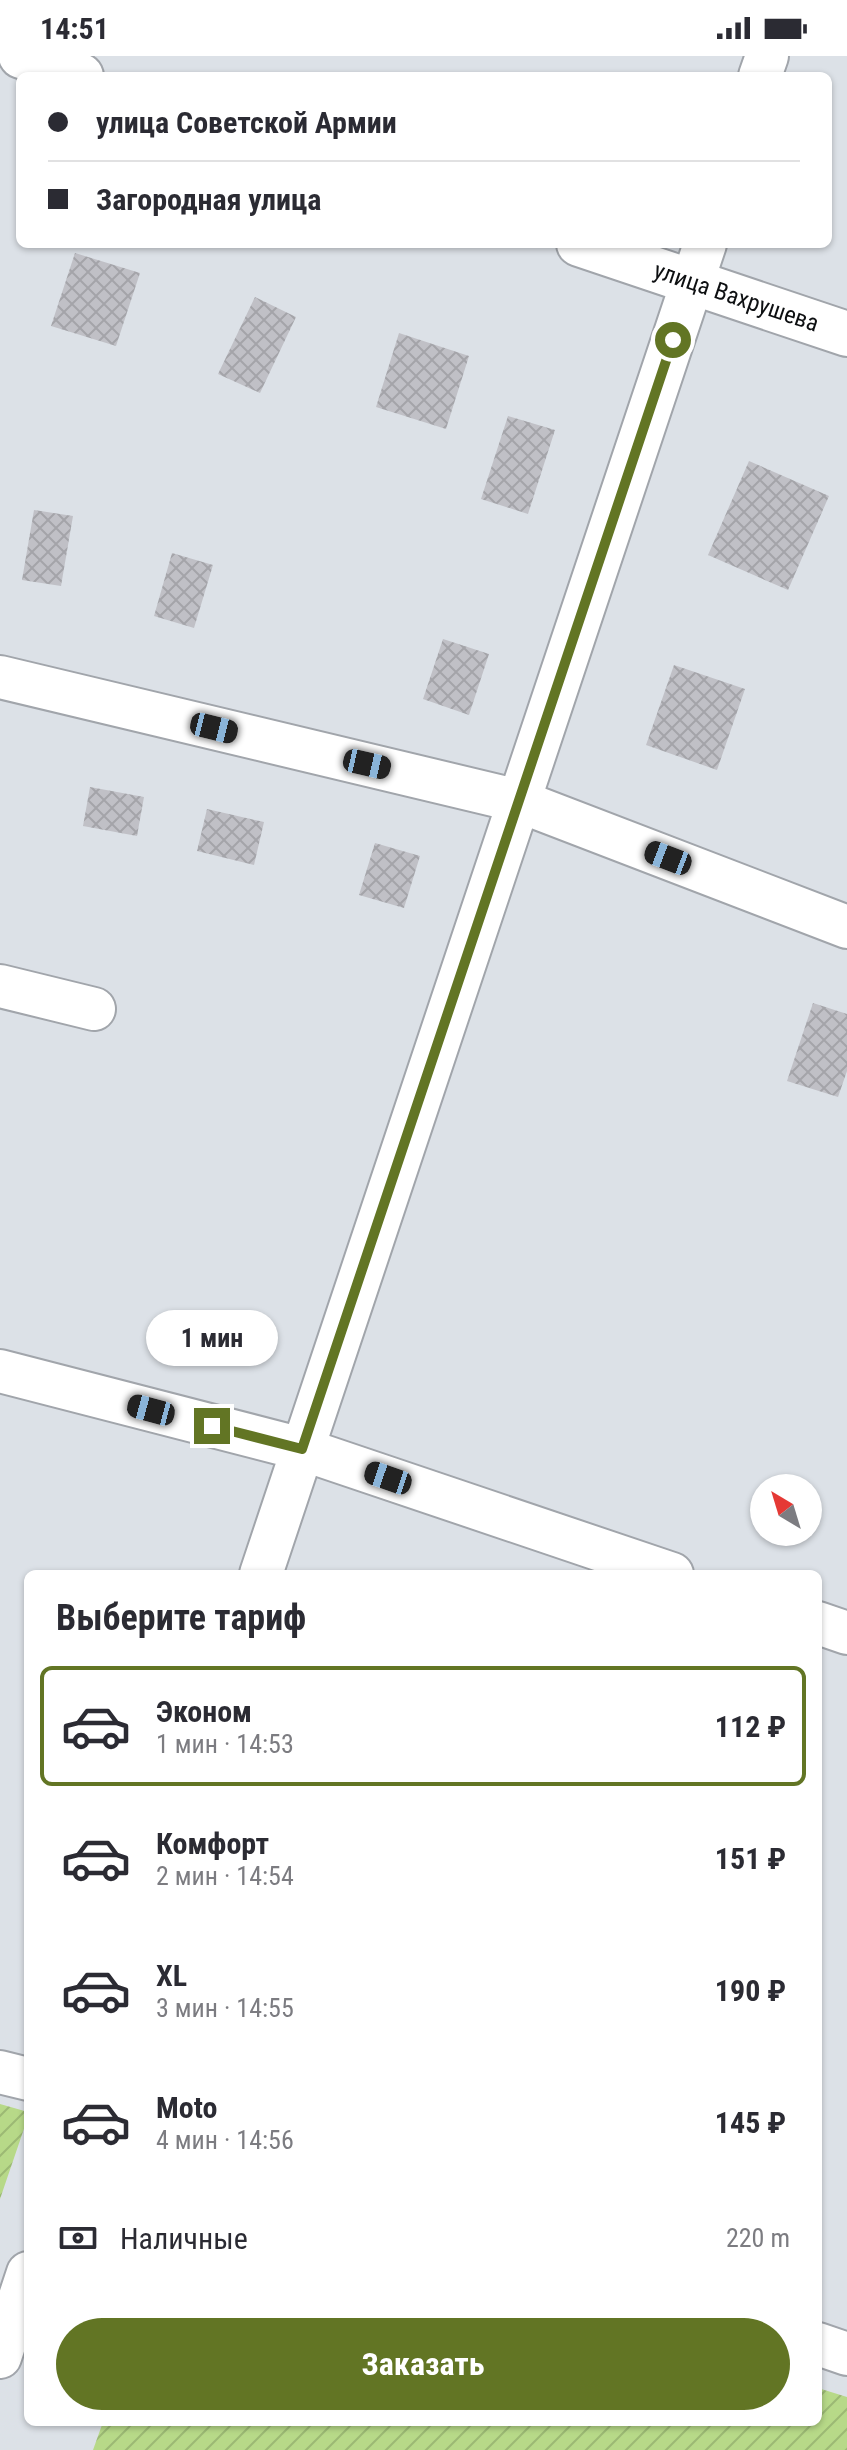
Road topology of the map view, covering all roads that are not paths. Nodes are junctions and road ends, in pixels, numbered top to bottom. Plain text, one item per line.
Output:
1 (21, 56) edge
2 (70, 67) edge
3 (604, 248) edge
4 (698, 263) edge
5 (847, 334) edge
6 (0, 677) edge
7 (519, 801) junction
8 (847, 927) edge
9 (0, 986) edge
10 (94, 1009) dead end
11 (0, 1371) edge
12 (302, 1449) junction
13 (262, 1570) edge
14 (660, 1570) edge
15 (822, 1624) edge
16 (847, 1633) edge
17 (0, 2072) edge
18 (24, 2078) edge
19 (24, 2285) edge
20 (822, 2345) edge
21 (847, 2354) edge
22 (0, 2357) edge

1 - 2 main road
3 - 4 main road, улица Вахрушева
4 - 5 main road, улица Вахрушева
4 - 7 street
6 - 7 street
7 - 8 street
7 - 12 street
9 - 10 street
11 - 12 street
12 - 13 street
12 - 14 street
15 - 16 street
17 - 18 street
19 - 22 street
20 - 21 street

